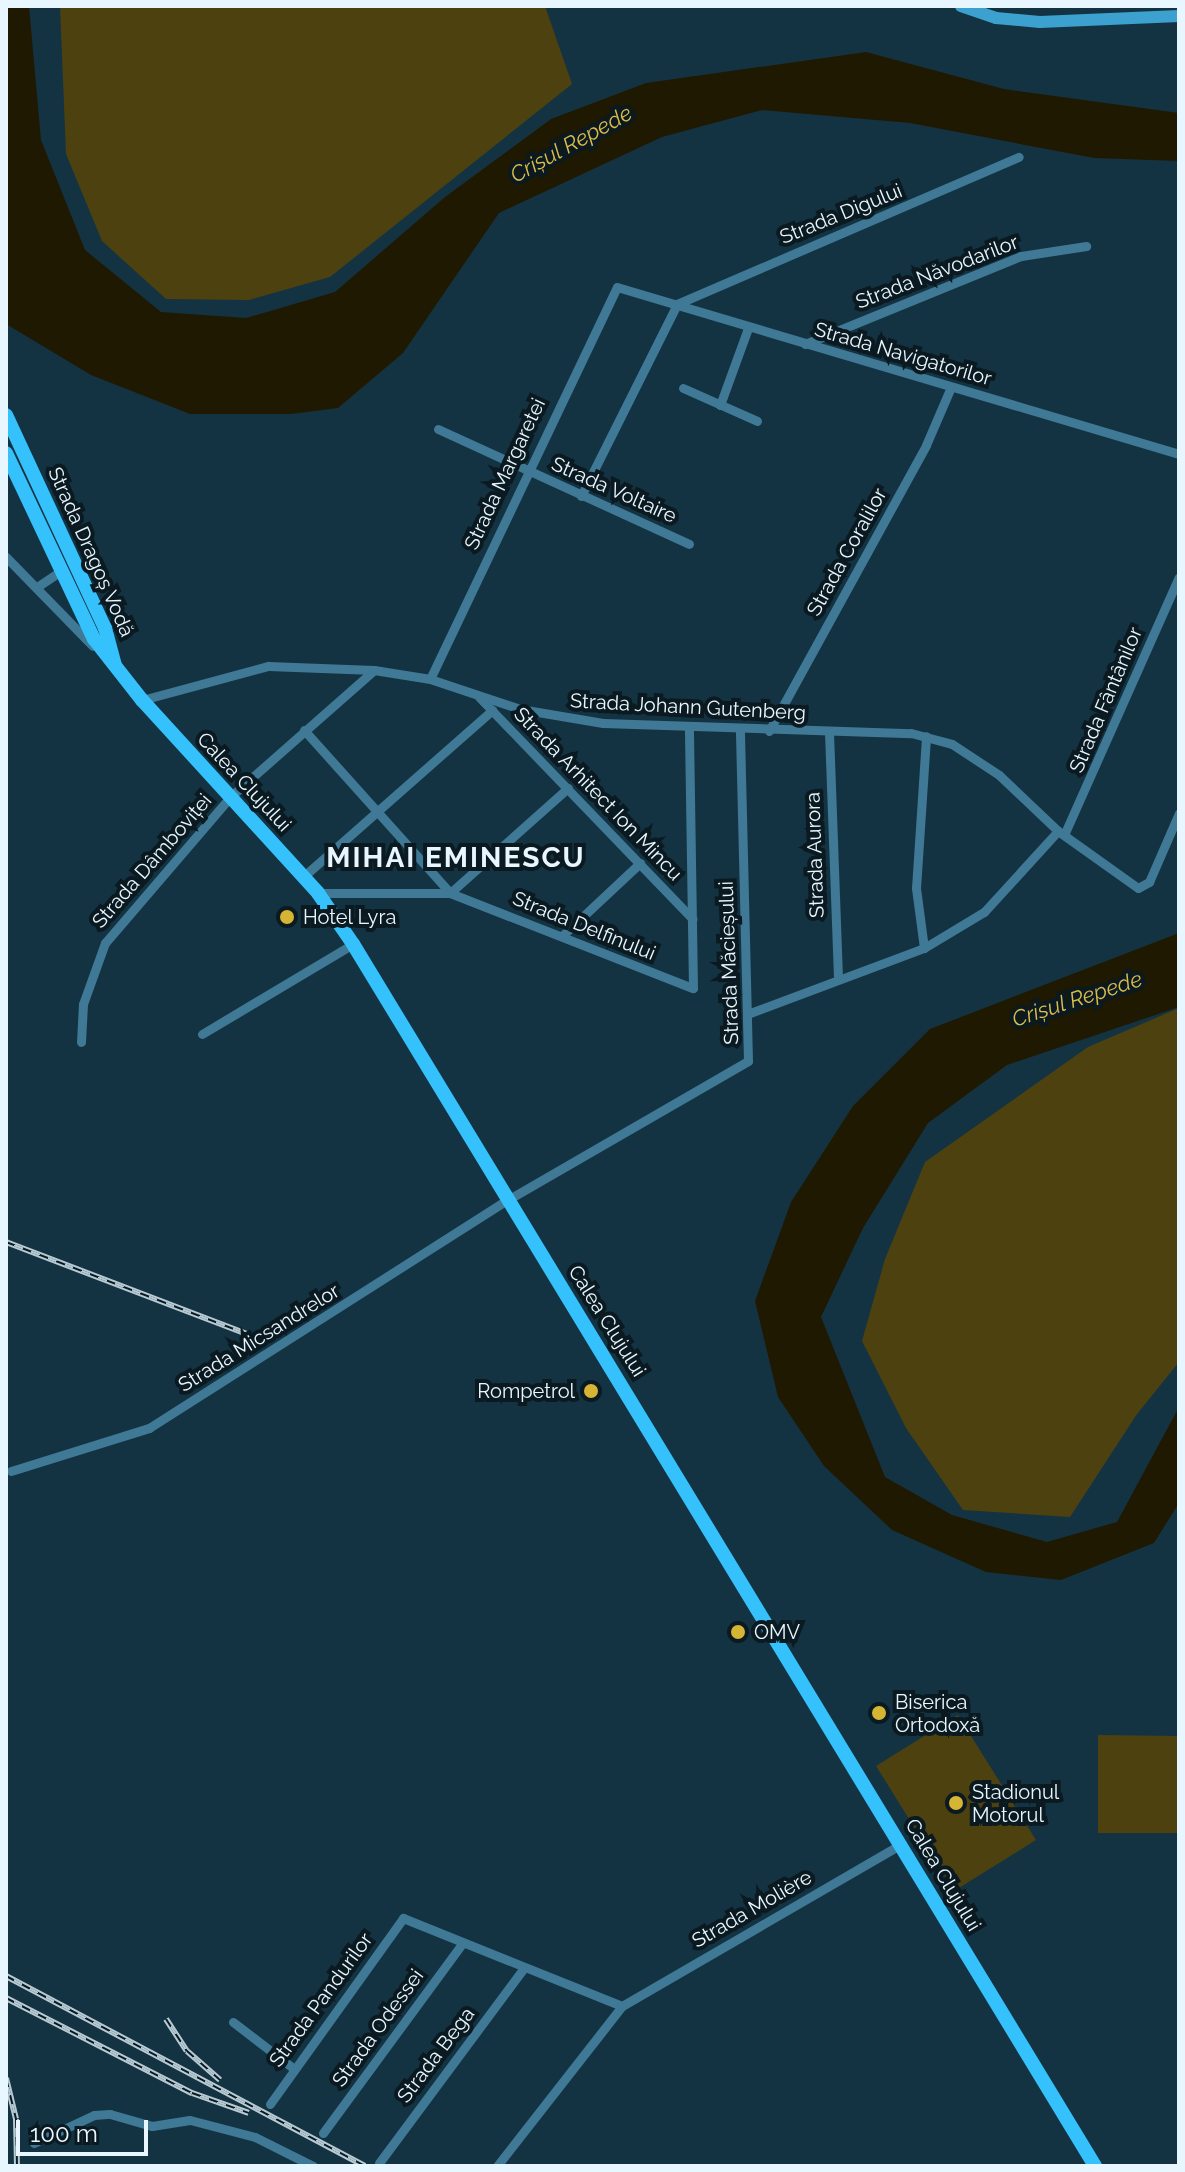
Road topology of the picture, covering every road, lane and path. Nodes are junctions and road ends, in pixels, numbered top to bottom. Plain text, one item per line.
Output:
1 (961, 6) edge
2 (1144, 6) edge
3 (1179, 16) edge
4 (1145, 21) junction
5 (1019, 157) dead end
6 (1086, 246) dead end
7 (617, 287) joint
8 (677, 304) junction
9 (748, 328) junction
10 (805, 344) junction
11 (951, 387) junction
12 (683, 388) dead end
13 (720, 405) junction
14 (6, 415) edge
15 (757, 421) dead end
16 (438, 429) dead end
17 (6, 453) edge
18 (1179, 454) edge
19 (525, 470) junction
20 (581, 496) junction
21 (689, 544) dead end
22 (60, 548) junction
23 (6, 557) edge
24 (62, 570) junction
25 (1179, 577) edge
26 (37, 587) junction
27 (105, 628) junction
28 (115, 665) junction
29 (374, 670) junction
30 (430, 679) junction
31 (477, 694) junction
32 (142, 700) junction
33 (492, 710) junction
34 (689, 729) junction
35 (304, 730) junction
36 (740, 731) junction
37 (769, 731) junction
38 (829, 732) junction
39 (926, 736) junction
40 (568, 788) junction
41 (230, 797) junction
42 (378, 811) junction
43 (1179, 813) edge
44 (1061, 833) junction
45 (640, 863) junction
46 (304, 876) junction
47 (318, 893) junction
48 (450, 893) junction
49 (693, 919) junction
50 (562, 936) junction
51 (353, 944) junction
52 (924, 948) junction
53 (838, 977) junction
54 (750, 1013) junction
55 (202, 1034) dead end
56 (81, 1042) dead end
57 (509, 1199) junction
58 (11, 1471) dead end
59 (901, 1844) junction
60 (462, 1944) junction
61 (523, 1969) junction
62 (622, 2006) junction
63 (233, 2022) dead end
64 (293, 2068) junction
65 (270, 2104) dead end
66 (323, 2133) dead end
67 (34, 2143) dead end
68 (379, 2163) dead end
69 (313, 2166) edge
70 (497, 2166) edge
71 (1095, 2166) edge

1 - 4 street
2 - 4 street
3 - 4 street
5 - 8 street, Strada Digului
6 - 10 street, Strada Năvodarilor
7 - 8 street, Strada Navigatorilor
7 - 19 street, Strada Margaretei
8 - 9 street, Strada Navigatorilor
8 - 20 street
9 - 10 street, Strada Navigatorilor
9 - 13 street
10 - 11 street, Strada Navigatorilor
11 - 18 street, Strada Navigatorilor
11 - 37 street, Strada Coralilor
12 - 13 street
13 - 15 street
14 - 22 main road, Strada Dragoș Vodă
16 - 19 street, Strada Voltaire
17 - 22 main road, Strada Dragoș Vodă
19 - 20 street, Strada Voltaire
19 - 30 street, Strada Margaretei
20 - 21 street, Strada Voltaire
22 - 24 main road, Strada Dragoș Vodă
22 - 27 main road, Strada Dragoș Vodă
23 - 26 street, Calea Clujului
24 - 26 street
24 - 27 main road
24 - 28 main road, Strada Dragoș Vodă
25 - 44 street, Strada Fântânilor
26 - 28 street, Calea Clujului
27 - 28 main road, Strada Dragoș Vodă
28 - 32 main road, Calea Clujului
29 - 30 street, Strada Johann Gutenberg
29 - 32 street, Strada Johann Gutenberg
29 - 35 street, Strada Dâmboviței
30 - 31 street, Strada Johann Gutenberg
31 - 33 street, Strada Arhitect Ion Mincu
31 - 34 street, Strada Johann Gutenberg
32 - 41 main road, Calea Clujului
33 - 40 street, Strada Arhitect Ion Mincu
33 - 42 street
34 - 36 street, Strada Johann Gutenberg
34 - 49 street
35 - 41 street, Strada Dâmboviței
35 - 42 street
36 - 37 street, Strada Johann Gutenberg
36 - 54 street, Strada Măcieșului
37 - 38 street, Strada Johann Gutenberg
38 - 39 street, Strada Johann Gutenberg
38 - 53 street, Strada Aurora
39 - 44 street, Strada Johann Gutenberg
39 - 52 street
40 - 45 street, Strada Arhitect Ion Mincu
40 - 48 street
41 - 46 main road, Calea Clujului
41 - 56 street, Strada Dâmboviței
42 - 46 street
42 - 48 street
43 - 44 street, Strada Johann Gutenberg
44 - 52 street, Strada Fântânilor
45 - 49 street, Strada Arhitect Ion Mincu
45 - 50 street
46 - 47 main road, Calea Clujului
47 - 48 street, Strada Delfinului
47 - 51 main road, Calea Clujului
48 - 50 street, Strada Delfinului
49 - 50 street, Strada Delfinului
51 - 55 street
51 - 57 main road, Calea Clujului
52 - 53 street, Strada Fântânilor
53 - 54 street, Strada Fântânilor
54 - 57 street, Strada Măcieșului
57 - 58 street, Strada Micsandrelor
57 - 59 main road, Calea Clujului
59 - 62 street, Strada Molière
59 - 71 main road, Calea Clujului
60 - 61 street
60 - 64 street, Strada Pandurilor
60 - 66 street, Strada Odessei
61 - 62 street
61 - 68 street, Strada Bega
62 - 70 street, Strada Molière
63 - 64 street
64 - 65 street, Strada Pandurilor
67 - 69 street

